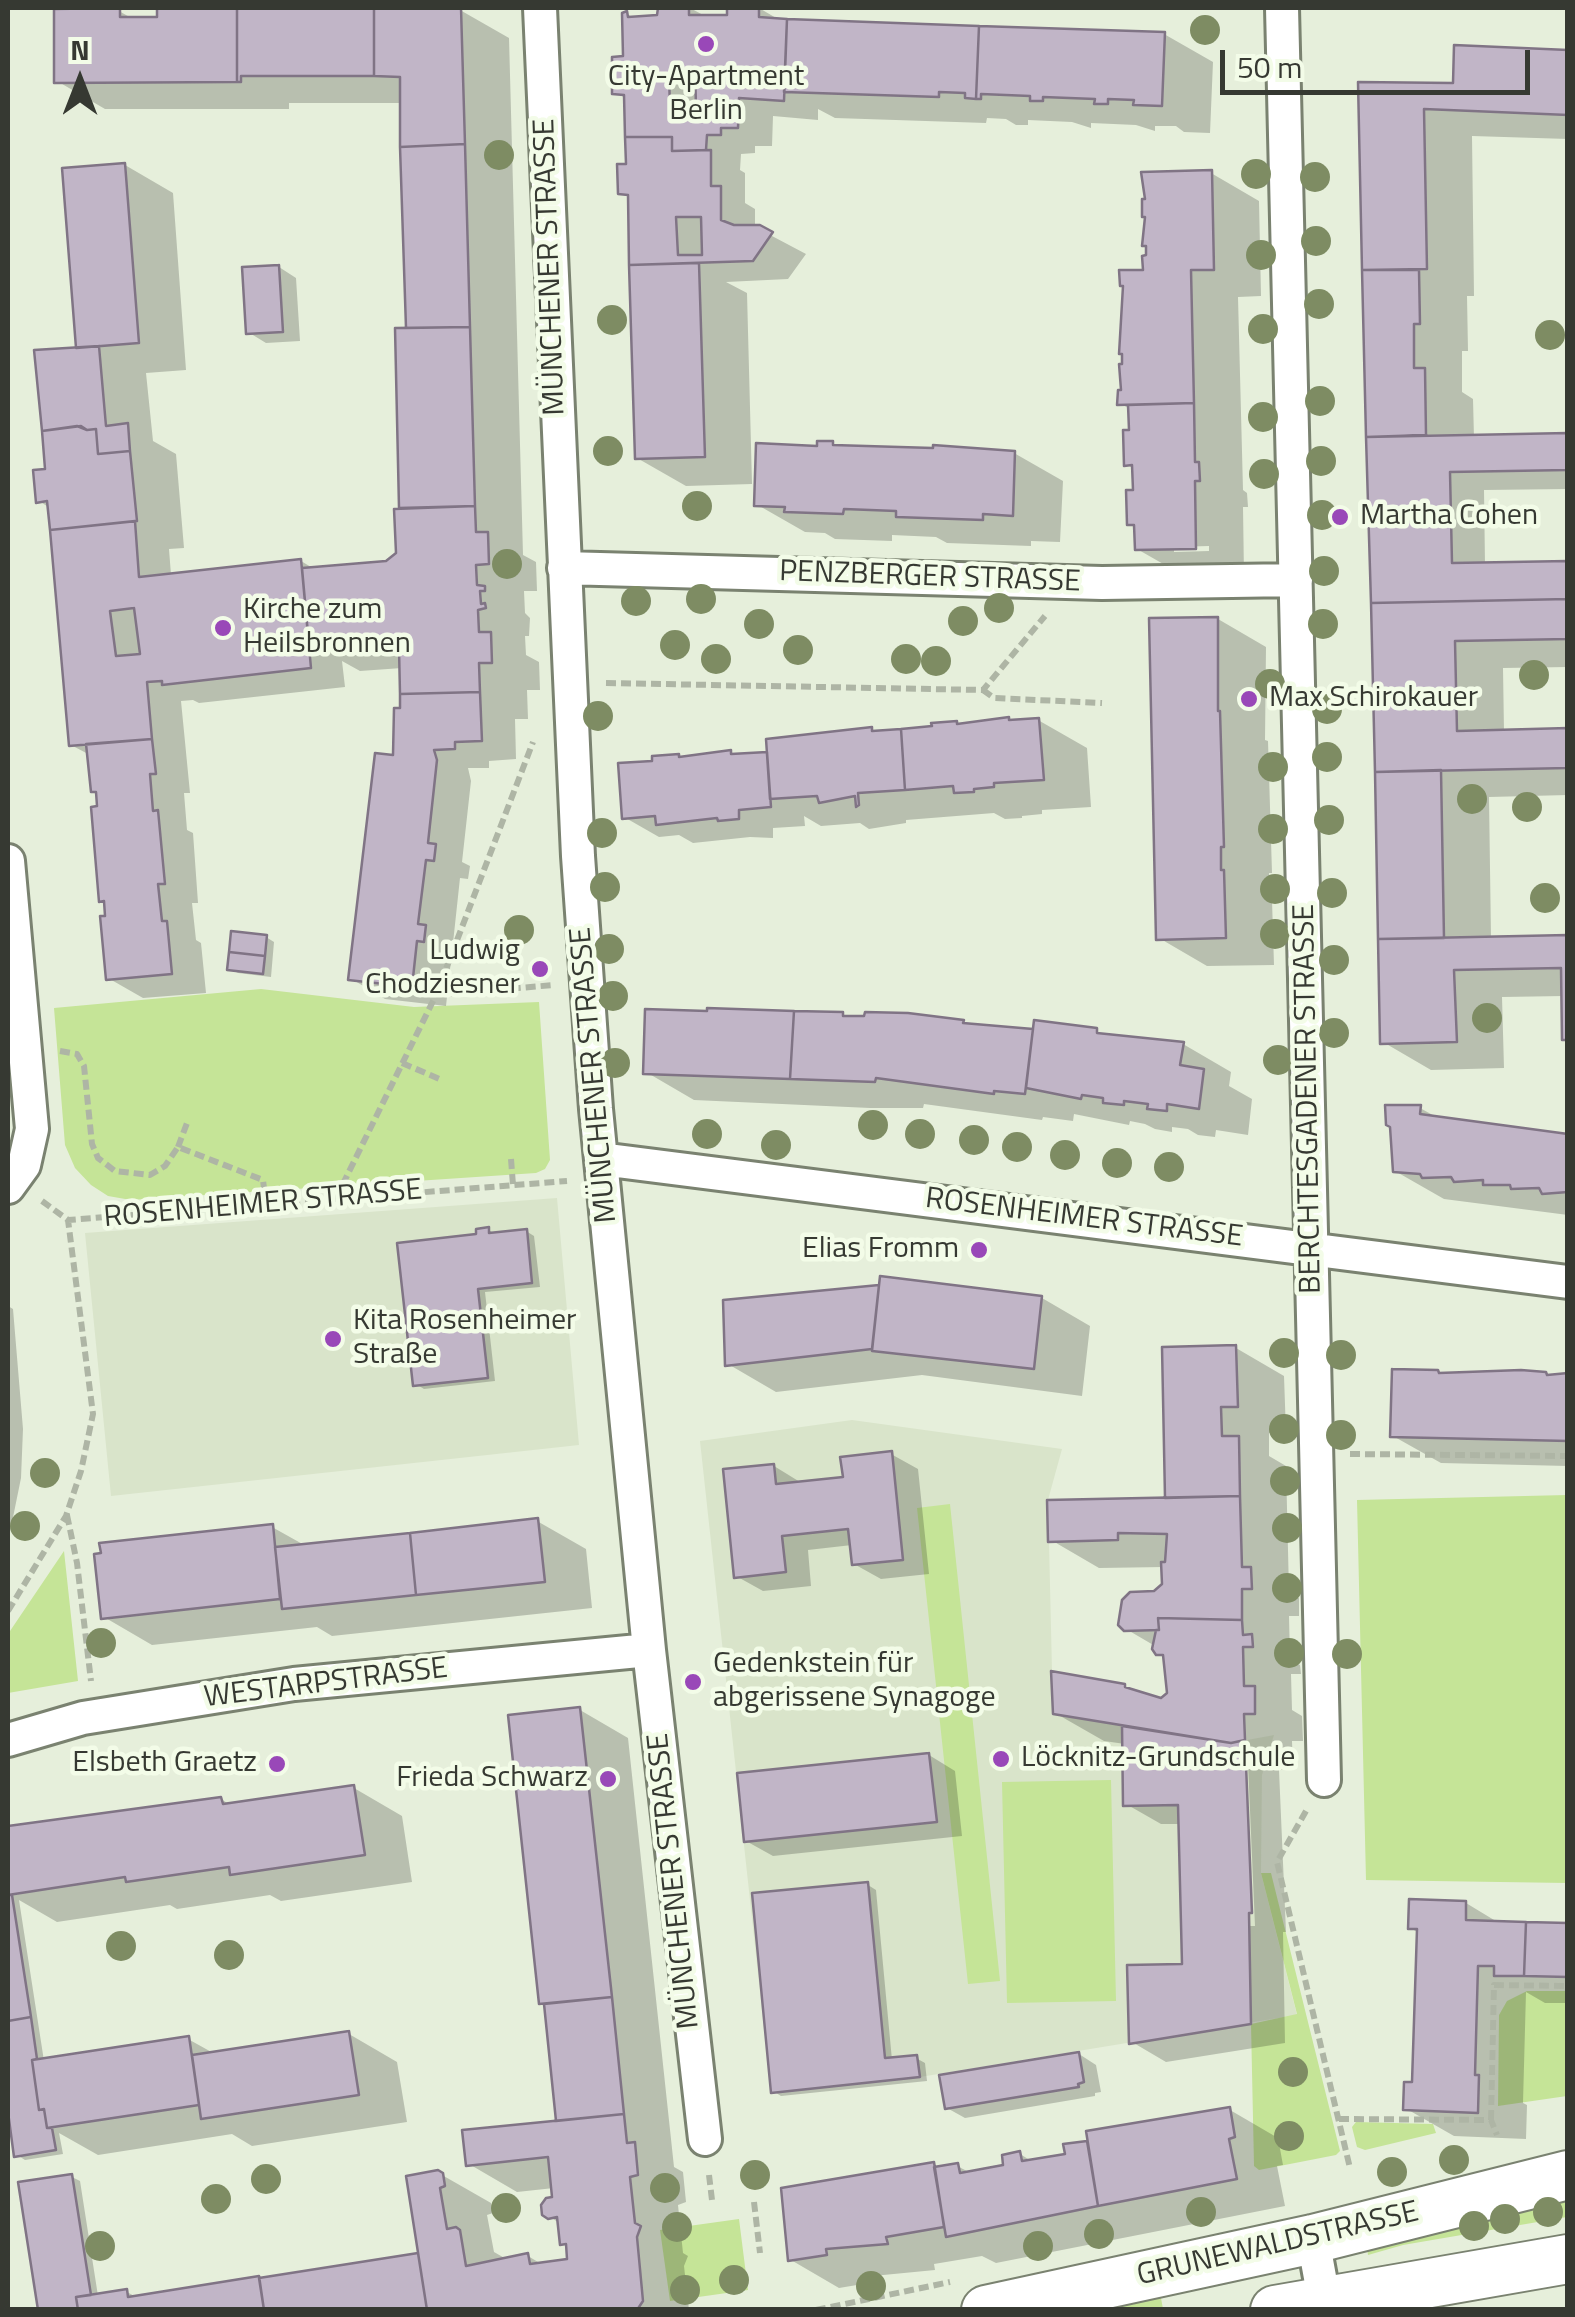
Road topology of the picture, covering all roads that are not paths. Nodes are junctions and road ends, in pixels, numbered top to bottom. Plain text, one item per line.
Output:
1 (540, 8) edge
2 (1282, 8) edge
3 (564, 568) junction
4 (1296, 580) junction
5 (8, 861) edge
6 (602, 1168) junction
7 (11, 1184) edge
8 (1312, 1247) junction
9 (1568, 1282) edge
10 (649, 1650) junction
11 (8, 1740) edge
12 (1324, 1780) road end
13 (704, 2139) dead end
14 (1568, 2175) edge
15 (1314, 2240) junction
16 (1568, 2259) edge
17 (1325, 2306) edge
18 (986, 2310) edge
19 (1275, 2310) edge

1 - 3 street, MÜNCHENER STRASSE
2 - 4 street, BERCHTESGADENER STRASSE
3 - 4 street, PENZBERGER STRASSE
3 - 6 street, MÜNCHENER STRASSE
4 - 8 street, BERCHTESGADENER STRASSE
5 - 7 street
6 - 8 street, ROSENHEIMER STRASSE
6 - 10 street, MÜNCHENER STRASSE
8 - 9 street, ROSENHEIMER STRASSE
8 - 12 street, BERCHTESGADENER STRASSE
10 - 11 street, WESTARPSTRASSE
10 - 13 street, MÜNCHENER STRASSE
14 - 15 main road, GRUNEWALDSTRASSE
15 - 17 street
15 - 18 main road, GRUNEWALDSTRASSE
16 - 17 main road, GRUNEWALDSTRASSE
17 - 19 main road, GRUNEWALDSTRASSE

